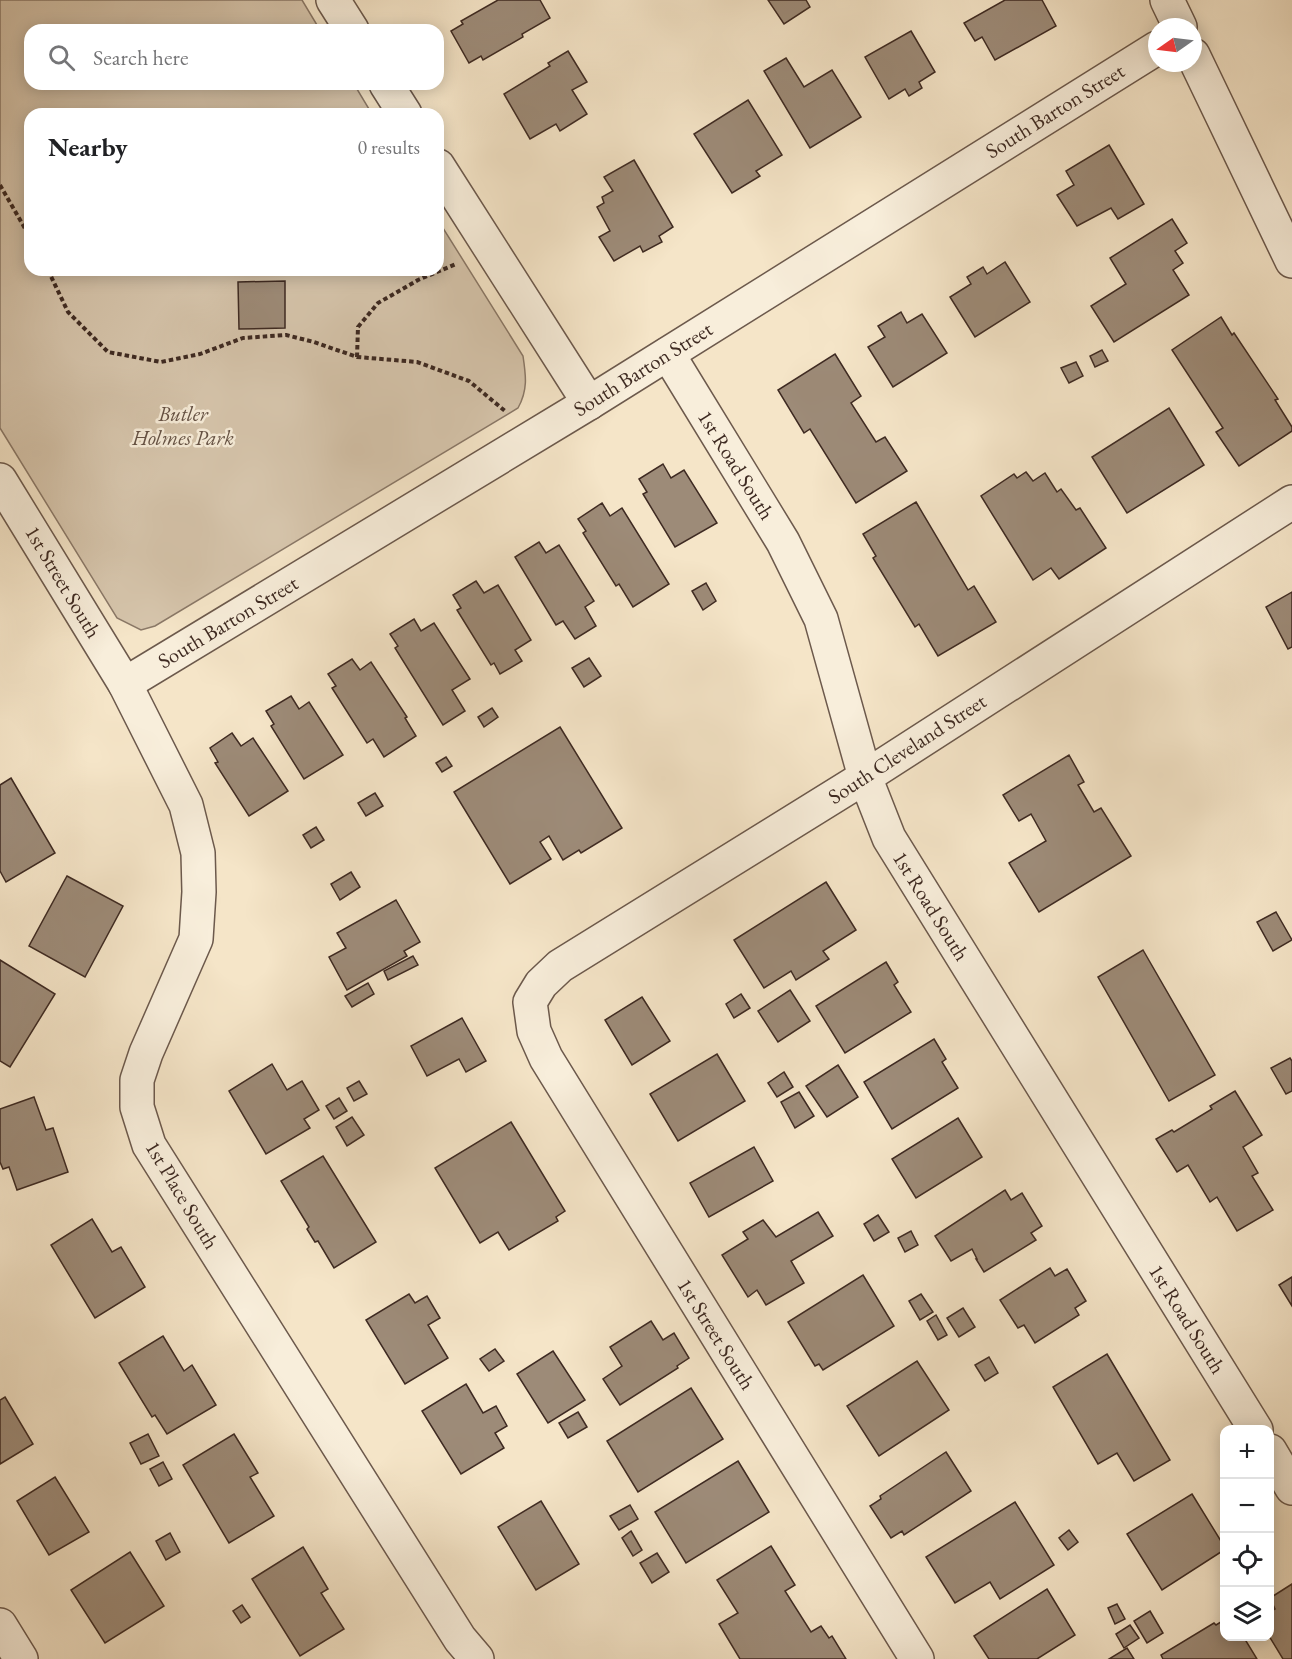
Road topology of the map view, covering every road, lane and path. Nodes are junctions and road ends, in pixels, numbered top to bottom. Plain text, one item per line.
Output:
1 (333, 0) edge
2 (1167, 0) edge
3 (1176, 18) edge
4 (348, 24) edge
5 (1148, 54) edge
6 (1201, 72) edge
7 (390, 90) edge
8 (401, 108) edge
9 (444, 176) edge
10 (0, 186) edge
11 (24, 227) edge
12 (490, 249) junction
13 (1292, 261) edge
14 (444, 269) edge
15 (51, 276) edge
16 (427, 276) edge
17 (668, 354) junction
18 (357, 357) junction
19 (589, 403) junction
20 (535, 436) junction
21 (0, 480) edge
22 (1292, 502) edge
23 (125, 684) junction
24 (865, 777) junction
25 (530, 1002) joint
26 (1253, 1425) edge
27 (1274, 1460) edge
28 (1292, 1488) edge
29 (0, 1625) edge
30 (21, 1659) edge
31 (477, 1659) edge
32 (917, 1659) edge

1 - 4 street
2 - 3 street
5 - 17 street, South Barton Street
6 - 13 street
7 - 8 street
9 - 12 street
10 - 11 path
12 - 14 path
12 - 19 street
15 - 18 path
16 - 18 path
17 - 19 street, South Barton Street
17 - 24 street, 1st Road South
18 - 20 path
19 - 20 street, South Barton Street
20 - 23 street, South Barton Street
21 - 23 street, 1st Street South
22 - 24 street, South Cleveland Street
23 - 31 street, 1st Place South
24 - 25 street, South Cleveland Street
24 - 26 street, 1st Road South
25 - 32 street, 1st Street South
27 - 28 street
29 - 30 street

